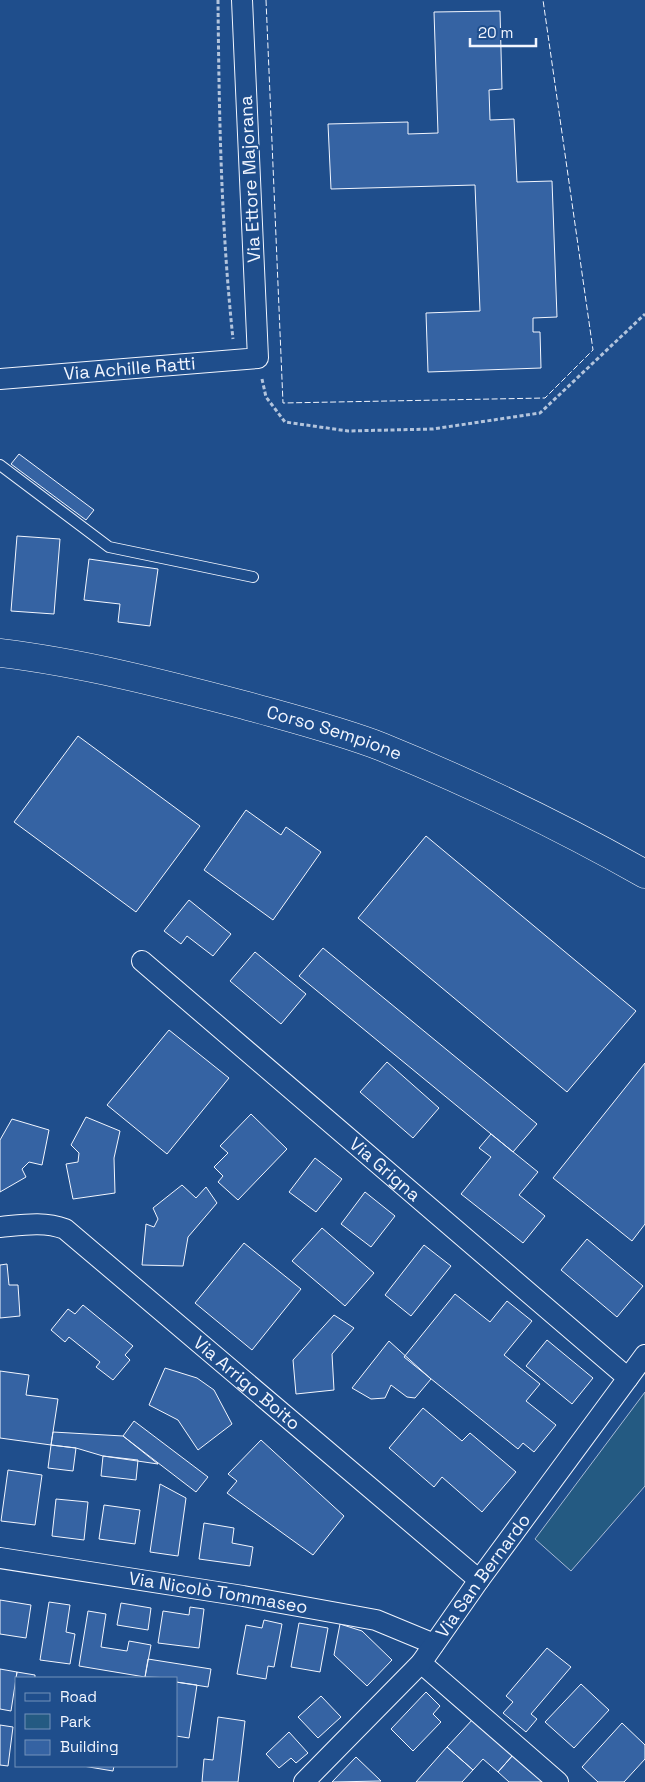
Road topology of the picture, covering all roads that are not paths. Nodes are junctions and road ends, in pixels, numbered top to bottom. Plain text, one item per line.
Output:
1 (242, 0) edge
2 (258, 358) joint
3 (0, 379) edge
4 (0, 465) edge
5 (253, 577) dead end
6 (0, 653) edge
7 (645, 874) edge
8 (142, 961) dead end
9 (0, 1226) edge
10 (645, 1355) edge
11 (628, 1378) junction
12 (0, 1558) edge
13 (479, 1580) junction
14 (434, 1644) junction
15 (421, 1663) junction
16 (304, 1782) edge
17 (558, 1782) edge

1 - 2 street, Via Ettore Majorana
2 - 3 street, Via Achille Ratti
4 - 5 lane
6 - 7 main road, Corso Sempione
8 - 11 street, Via Grigna
9 - 13 street, Via Arrigo Boito
10 - 11 street, Via San Bernardo
11 - 13 street, Via San Bernardo
12 - 14 street, Via Nicolò Tommaseo
13 - 14 street, Via San Bernardo
14 - 15 street, Via San Bernardo
15 - 16 street, Via San Bernardo
15 - 17 street

